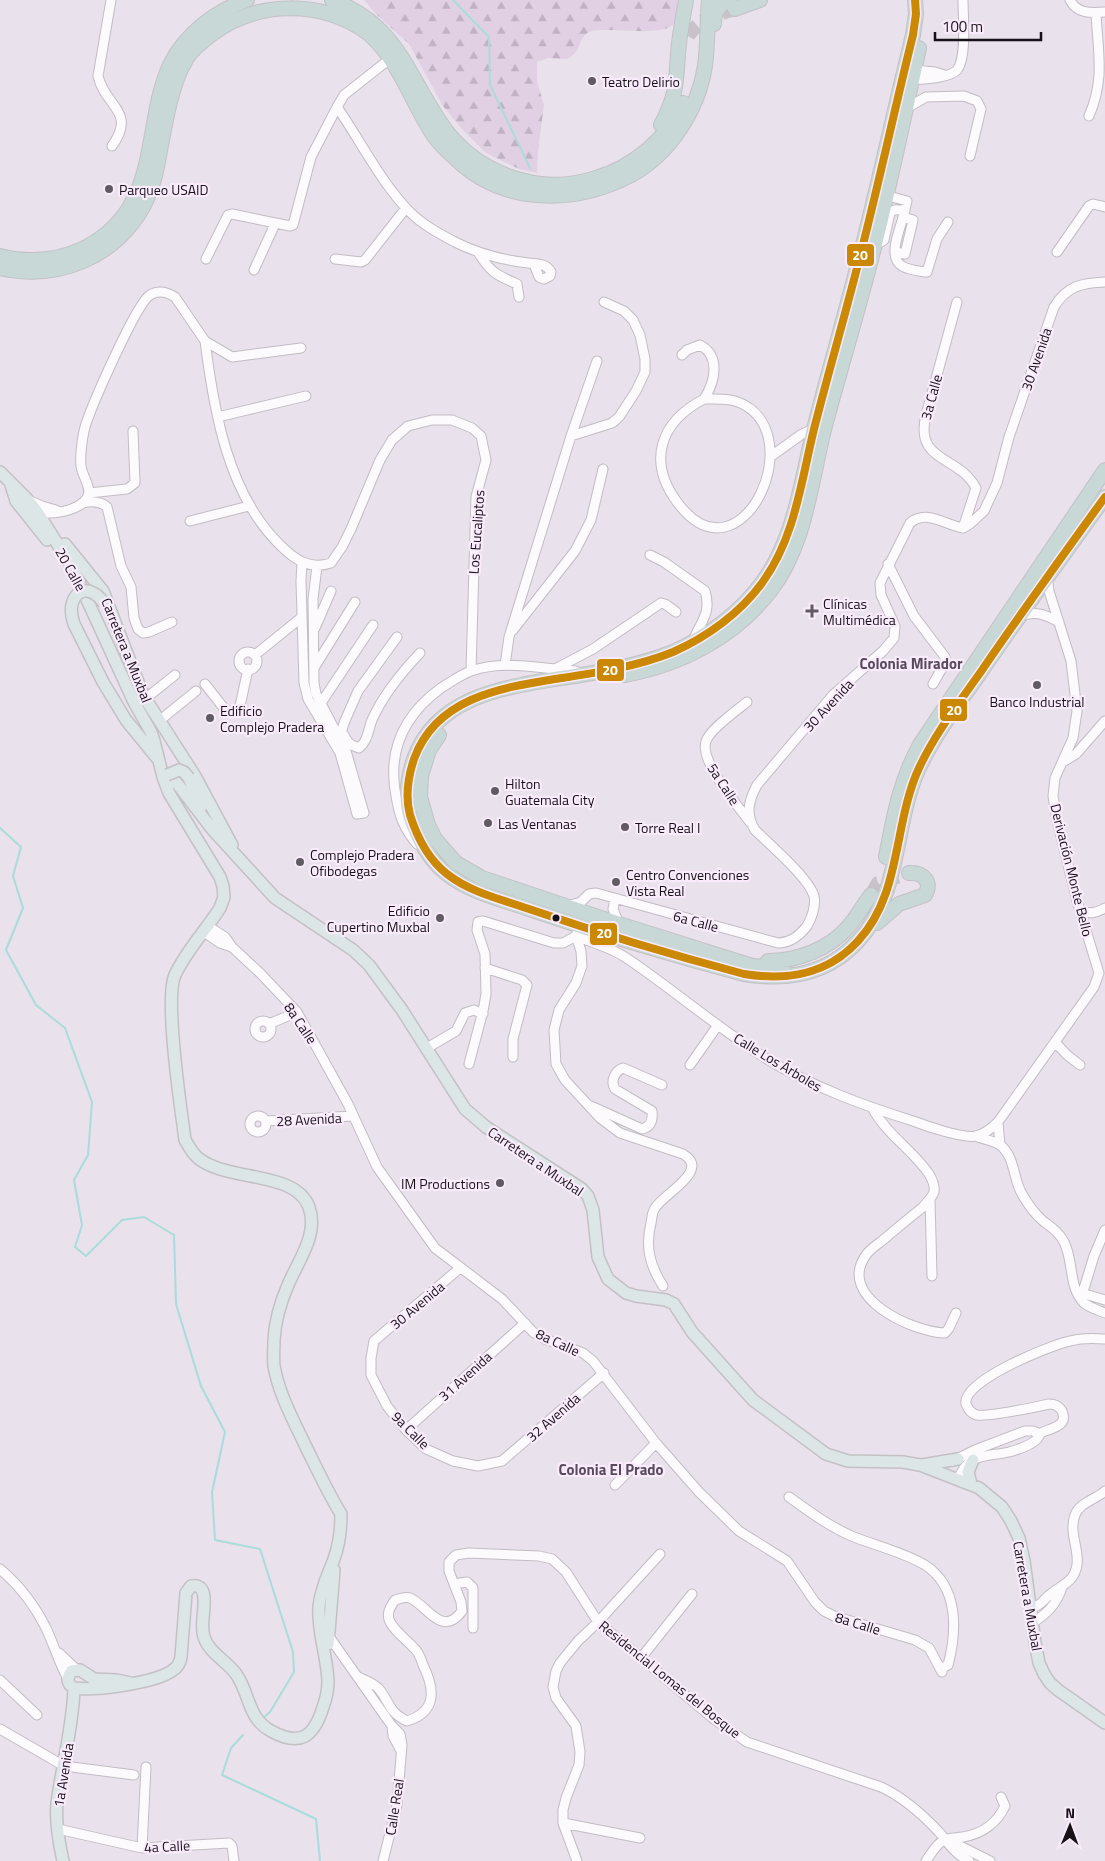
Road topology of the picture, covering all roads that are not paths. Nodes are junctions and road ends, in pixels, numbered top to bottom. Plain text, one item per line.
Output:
1 (111, 0) edge
2 (234, 0) edge
3 (247, 0) edge
4 (332, 0) edge
5 (351, 0) edge
6 (686, 0) edge
7 (700, 0) edge
8 (709, 0) edge
9 (760, 0) edge
10 (963, 0) edge
11 (1070, 0) edge
12 (917, 1) edge
13 (732, 4) edge
14 (218, 13) junction
15 (360, 13) junction
16 (1101, 13) edge
17 (688, 36) tunnel mouth
18 (391, 58) junction
19 (705, 66) junction
20 (913, 75) junction
21 (337, 108) junction
22 (681, 108) junction
23 (905, 109) junction
24 (1089, 116) dead end
25 (112, 146) dead end
26 (647, 150) junction
27 (970, 156) dead end
28 (886, 193) junction
29 (1105, 207) edge
30 (406, 208) junction
31 (888, 210) junction
32 (904, 214) junction
33 (948, 222) dead end
34 (275, 224) junction
35 (478, 252) junction
36 (1056, 252) dead end
37 (0, 256) edge
38 (335, 258) dead end
39 (206, 259) dead end
40 (534, 264) dead end
41 (0, 268) edge
42 (254, 270) dead end
43 (1105, 282) edge
44 (519, 298) dead end
45 (604, 302) dead end
46 (957, 302) dead end
47 (205, 341) junction
48 (301, 348) dead end
49 (682, 355) dead end
50 (597, 361) dead end
51 (306, 396) dead end
52 (704, 399) junction
53 (218, 417) junction
54 (814, 429) junction
55 (133, 431) dead end
56 (571, 436) junction
57 (770, 457) junction
58 (603, 469) dead end
59 (1105, 470) edge
60 (0, 472) edge
61 (11, 483) junction
62 (1090, 492) junction
63 (89, 493) junction
64 (1105, 497) edge
65 (27, 499) junction
66 (83, 503) junction
67 (249, 506) junction
68 (61, 511) junction
69 (38, 513) junction
70 (190, 522) dead end
71 (47, 528) junction
72 (963, 528) junction
73 (1081, 531) junction
74 (650, 555) dead end
75 (302, 563) junction
76 (888, 564) junction
77 (317, 566) junction
78 (1047, 576) junction
79 (331, 592) dead end
80 (355, 602) dead end
81 (676, 612) dead end
82 (302, 617) junction
83 (1017, 618) junction
84 (172, 622) dead end
85 (1058, 622) junction
86 (373, 625) dead end
87 (705, 629) junction
88 (314, 631) junction
89 (509, 636) junction
90 (397, 637) dead end
91 (420, 653) dead end
92 (255, 655) junction
93 (505, 665) junction
94 (314, 669) junction
95 (248, 670) junction
96 (552, 670) junction
97 (471, 671) junction
98 (597, 672) junction
99 (176, 675) dead end
100 (205, 684) dead end
101 (933, 684) dead end
102 (196, 691) dead end
103 (144, 697) junction
104 (747, 702) dead end
105 (321, 703) junction
106 (323, 717) junction
107 (159, 721) junction
108 (1105, 721) edge
109 (139, 722) dead end
110 (341, 734) junction
111 (158, 759) junction
112 (1063, 762) junction
113 (172, 781) junction
114 (751, 798) junction
115 (734, 801) junction
116 (207, 822) junction
117 (750, 822) junction
118 (240, 860) junction
119 (439, 866) junction
120 (909, 873) dead end
121 (871, 895) tunnel mouth
122 (615, 899) junction
123 (565, 906) junction
124 (1105, 908) edge
125 (1081, 911) junction
126 (618, 924) junction
127 (206, 929) junction
128 (868, 930) junction
129 (578, 931) junction
130 (704, 950) junction
131 (485, 968) junction
132 (298, 1012) junction
133 (483, 1014) junction
134 (269, 1024) dead end
135 (718, 1025) junction
136 (1055, 1042) junction
137 (427, 1048) junction
138 (513, 1057) dead end
139 (469, 1064) dead end
140 (690, 1065) dead end
141 (1080, 1065) dead end
142 (662, 1085) dead end
143 (587, 1104) junction
144 (873, 1109) junction
145 (353, 1116) junction
146 (266, 1121) dead end
147 (998, 1122) junction
148 (975, 1136) junction
149 (1000, 1145) junction
150 (930, 1199) junction
151 (1105, 1230) edge
152 (460, 1268) junction
153 (932, 1276) dead end
154 (663, 1286) dead end
155 (1081, 1295) junction
156 (1105, 1300) edge
157 (1105, 1306) edge
158 (1105, 1312) edge
159 (956, 1313) dead end
160 (525, 1323) junction
161 (1105, 1339) edge
162 (374, 1341) joint
163 (604, 1373) junction
164 (406, 1430) junction
165 (1040, 1434) junction
166 (1007, 1439) junction
167 (656, 1443) junction
168 (1012, 1451) junction
169 (958, 1459) junction
170 (973, 1460) junction
171 (502, 1462) joint
172 (920, 1465) junction
173 (935, 1471) junction
174 (958, 1479) junction
175 (971, 1484) junction
176 (615, 1485) dead end
177 (1105, 1491) edge
178 (789, 1497) dead end
179 (660, 1554) dead end
180 (0, 1569) edge
181 (454, 1584) junction
182 (1062, 1587) junction
183 (692, 1594) dead end
184 (1031, 1608) junction
185 (323, 1618) junction
186 (598, 1622) junction
187 (1032, 1623) junction
188 (473, 1628) dead end
189 (328, 1635) junction
190 (54, 1647) junction
191 (325, 1656) junction
192 (641, 1658) junction
193 (81, 1672) junction
194 (358, 1677) junction
195 (0, 1680) edge
196 (131, 1683) junction
197 (75, 1685) junction
198 (37, 1715) dead end
199 (1105, 1723) edge
200 (0, 1728) edge
201 (64, 1766) junction
202 (146, 1767) dead end
203 (134, 1774) dead end
204 (1001, 1797) dead end
205 (563, 1823) junction
206 (58, 1829) junction
207 (640, 1838) dead end
208 (944, 1840) junction
209 (142, 1848) junction
210 (62, 1861) edge
211 (234, 1861) edge
212 (383, 1861) edge
213 (576, 1861) edge
214 (926, 1861) edge
215 (970, 1861) edge
216 (990, 1861) edge

1 - 25 street
2 - 14 highway
3 - 14 highway
4 - 15 highway
5 - 15 highway
6 - 26 highway
7 - 22 highway
8 - 19 highway
9 - 13 highway
10 - 20 street
11 - 16 street
12 - 20 highway
12 - 54 highway
13 - 19 highway
14 - 37 highway
15 - 26 highway
16 - 24 street
17 - 22 highway
18 - 19 highway
18 - 21 street
18 - 41 highway
20 - 23 highway
21 - 30 street
21 - 34 street
22 - 26 highway
23 - 27 street
23 - 28 highway
28 - 31 highway
28 - 32 street
29 - 36 street
30 - 35 street
30 - 38 street
31 - 32 street
31 - 123 highway
32 - 33 street
34 - 39 street
34 - 42 street
35 - 40 street
35 - 44 street
43 - 72 street, 30 Avenida
45 - 56 street
46 - 72 street, 3a Calle
47 - 48 street
47 - 53 street
47 - 63 street
49 - 52 street
50 - 56 street
51 - 53 street
52 - 57 street
52 - 57 street
53 - 67 street
54 - 57 street
54 - 87 highway
55 - 63 street
56 - 89 street
58 - 89 street
59 - 62 highway
60 - 61 main road, 20 Calle
61 - 65 main road, 20 Calle
61 - 109 main road
62 - 73 highway
62 - 130 highway
63 - 66 street
64 - 73 highway
65 - 68 street
65 - 69 main road, 20 Calle
66 - 68 street
66 - 84 street
67 - 70 street
67 - 75 street
68 - 69 street
69 - 71 main road, 20 Calle
71 - 103 main road, Carretera a Muxbal
71 - 111 main road, 20 Calle
72 - 76 street, 30 Avenida
73 - 78 highway
74 - 87 street
75 - 77 street
75 - 82 street
76 - 101 street
76 - 114 street, 30 Avenida
77 - 88 street
77 - 97 street, Los Eucaliptos
78 - 83 highway
78 - 85 street, Derivación Monte Bello
79 - 88 street
80 - 94 street
81 - 96 street
82 - 92 street
82 - 106 street
83 - 85 street
83 - 128 highway
85 - 112 street, Derivación Monte Bello
86 - 105 street
87 - 98 highway
88 - 94 street
89 - 93 street
90 - 110 street
91 - 110 street
92 - 95 street
92 - 95 street
93 - 96 street
93 - 97 street
94 - 105 street
95 - 100 street
96 - 98 street
97 - 119 street
98 - 119 highway
99 - 103 street
102 - 107 street
103 - 107 main road, Carretera a Muxbal
103 - 111 main road, bridge
104 - 115 street, 5a Calle
105 - 106 street
106 - 110 street
106 - 110 street
107 - 118 main road, Carretera a Muxbal
108 - 112 street
111 - 113 main road, 20 Calle
112 - 125 street, Derivación Monte Bello
113 - 116 main road, Carretera a Muxbal
113 - 116 main road, bridge
113 - 127 main road
114 - 115 street
114 - 117 street, 30 Avenida
115 - 117 street, 5a Calle
116 - 118 main road, Carretera a Muxbal
117 - 122 street, 6a Calle
118 - 137 main road, Carretera a Muxbal
119 - 129 highway
120 - 128 highway
121 - 130 highway
122 - 123 street, 6a Calle
122 - 126 street
123 - 126 highway
124 - 125 street
125 - 136 street, Derivación Monte Bello
126 - 130 highway
127 - 132 street, 8a Calle
127 - 185 main road
128 - 129 highway
129 - 131 street
129 - 135 street, Calle Los Árboles
129 - 143 street
131 - 133 street
131 - 138 street
132 - 134 street
132 - 145 street, 8a Calle
133 - 137 street
133 - 139 street
135 - 140 street
135 - 144 street, Calle Los Árboles
136 - 141 street
136 - 147 street, Derivación Monte Bello
137 - 172 main road, Carretera a Muxbal
142 - 143 street
143 - 154 street
144 - 148 street, Calle Los Árboles
144 - 150 street
145 - 146 street, 28 Avenida
145 - 152 street, 8a Calle
147 - 148 street
147 - 149 street
148 - 149 street, Calle Los Árboles
149 - 155 street
150 - 153 street
150 - 159 street
151 - 155 street
152 - 160 street, 8a Calle
152 - 162 street, 30 Avenida
155 - 156 street
155 - 158 street
157 - 158 street
160 - 163 street, 8a Calle
160 - 164 street, 31 Avenida
161 - 165 street
162 - 164 street, 9a Calle
163 - 167 street, 8a Calle
163 - 171 street, 32 Avenida
164 - 171 street, 9a Calle
165 - 166 street
165 - 168 street
166 - 168 street
166 - 169 street
167 - 176 street
167 - 178 street, 8a Calle
168 - 170 street
169 - 172 main road
169 - 173 street
170 - 174 street
170 - 175 main road
172 - 173 main road, Carretera a Muxbal
173 - 174 main road, Carretera a Muxbal
174 - 175 main road, Carretera a Muxbal
175 - 184 main road, Carretera a Muxbal
177 - 182 street
179 - 186 street
180 - 190 street
181 - 186 street, Residencial Lomas del Bosque
181 - 188 street
181 - 194 street, Residencial Lomas del Bosque
182 - 184 street
182 - 187 street
183 - 192 street
184 - 187 main road, Carretera a Muxbal
185 - 189 main road
185 - 191 main road
186 - 192 street, Residencial Lomas del Bosque
186 - 205 street
187 - 199 main road, Carretera a Muxbal
189 - 191 main road
189 - 194 street, Calle Real
190 - 193 street
190 - 197 street
191 - 196 main road
192 - 208 street, Residencial Lomas del Bosque
193 - 196 main road
193 - 197 main road, 1a Avenida
193 - 197 main road
194 - 212 street, Calle Real
195 - 198 street
196 - 197 main road
197 - 201 main road, 1a Avenida
200 - 201 street
201 - 203 street
201 - 206 main road, 1a Avenida
202 - 209 street
204 - 208 street
205 - 207 street
205 - 213 street
206 - 209 street, 4a Calle
206 - 210 main road, 1a Avenida
208 - 214 street
208 - 215 street, Residencial Lomas del Bosque
208 - 216 street
209 - 211 street, 4a Calle

